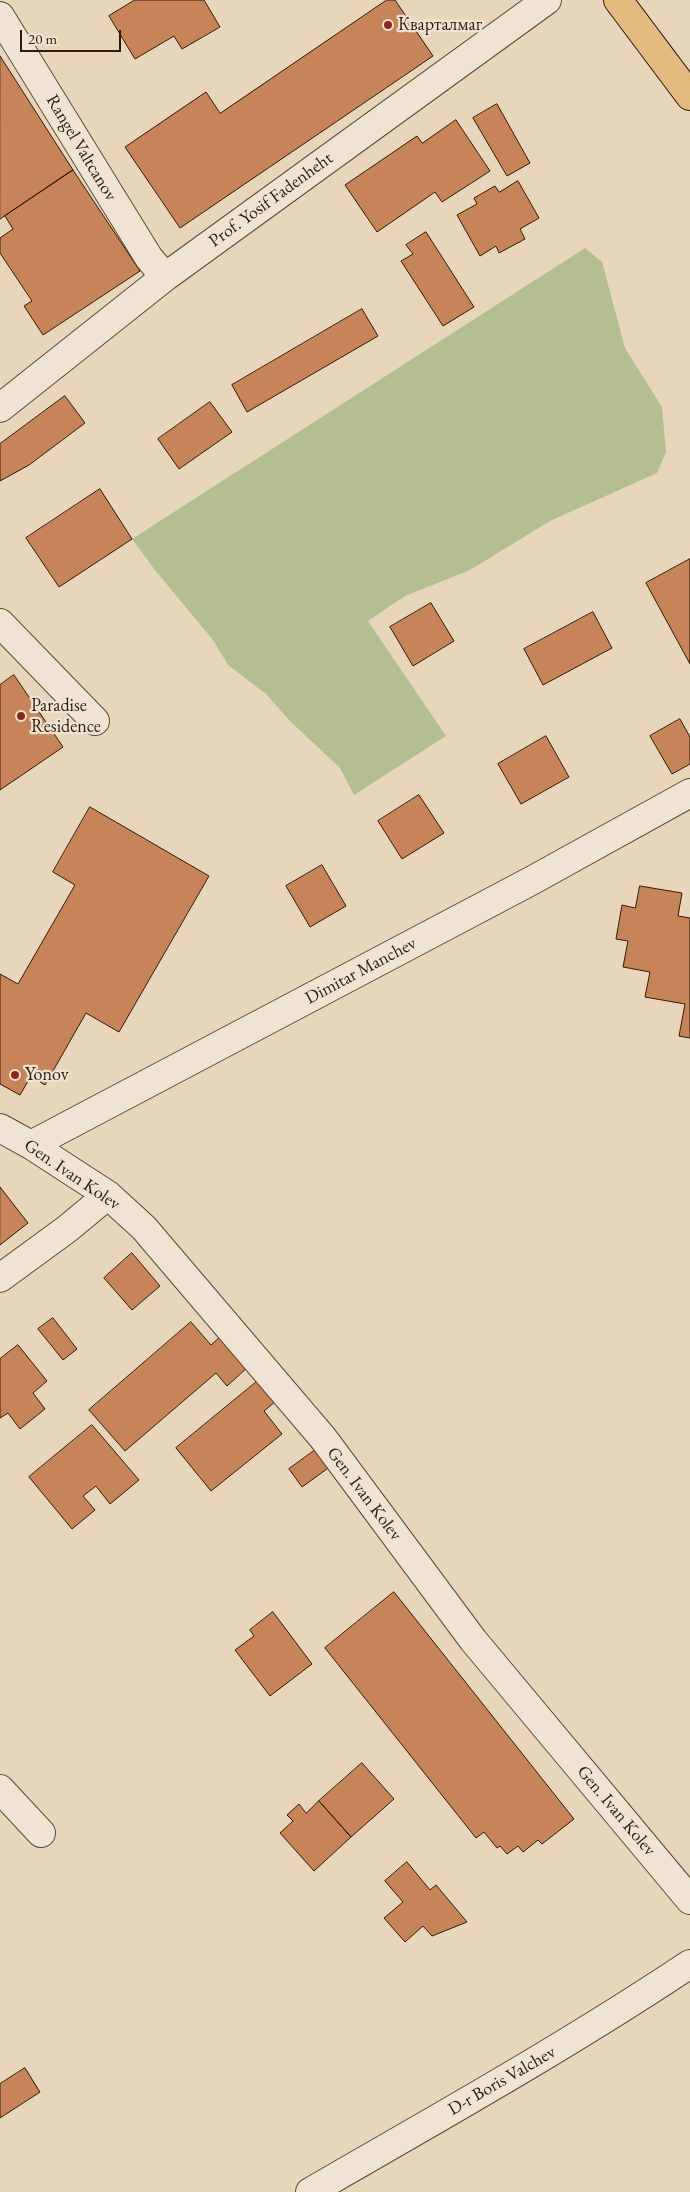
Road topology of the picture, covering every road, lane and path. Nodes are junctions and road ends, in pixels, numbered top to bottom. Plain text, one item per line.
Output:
1 (547, 0) edge
2 (618, 0) edge
3 (0, 16) edge
4 (690, 96) edge
5 (165, 277) junction
6 (0, 408) edge
7 (1, 626) edge
8 (95, 720) dead end
9 (690, 793) edge
10 (0, 1128) edge
11 (31, 1145) junction
12 (108, 1195) junction
13 (0, 1278) edge
14 (0, 1789) edge
15 (41, 1833) dead end
16 (690, 1900) edge
17 (690, 1964) edge
18 (310, 2192) edge

1 - 5 street, Prof. Yosif Fadenheht
2 - 4 main road
3 - 5 street, Rangel Valtcanov
5 - 6 street, Prof. Yosif Fadenheht
7 - 8 street
9 - 11 street, Dimitar Manchev
10 - 11 street, Gen. Ivan Kolev
11 - 12 street, Gen. Ivan Kolev
12 - 13 street
12 - 16 street, Gen. Ivan Kolev
14 - 15 street
17 - 18 street, D-r Boris Valchev

